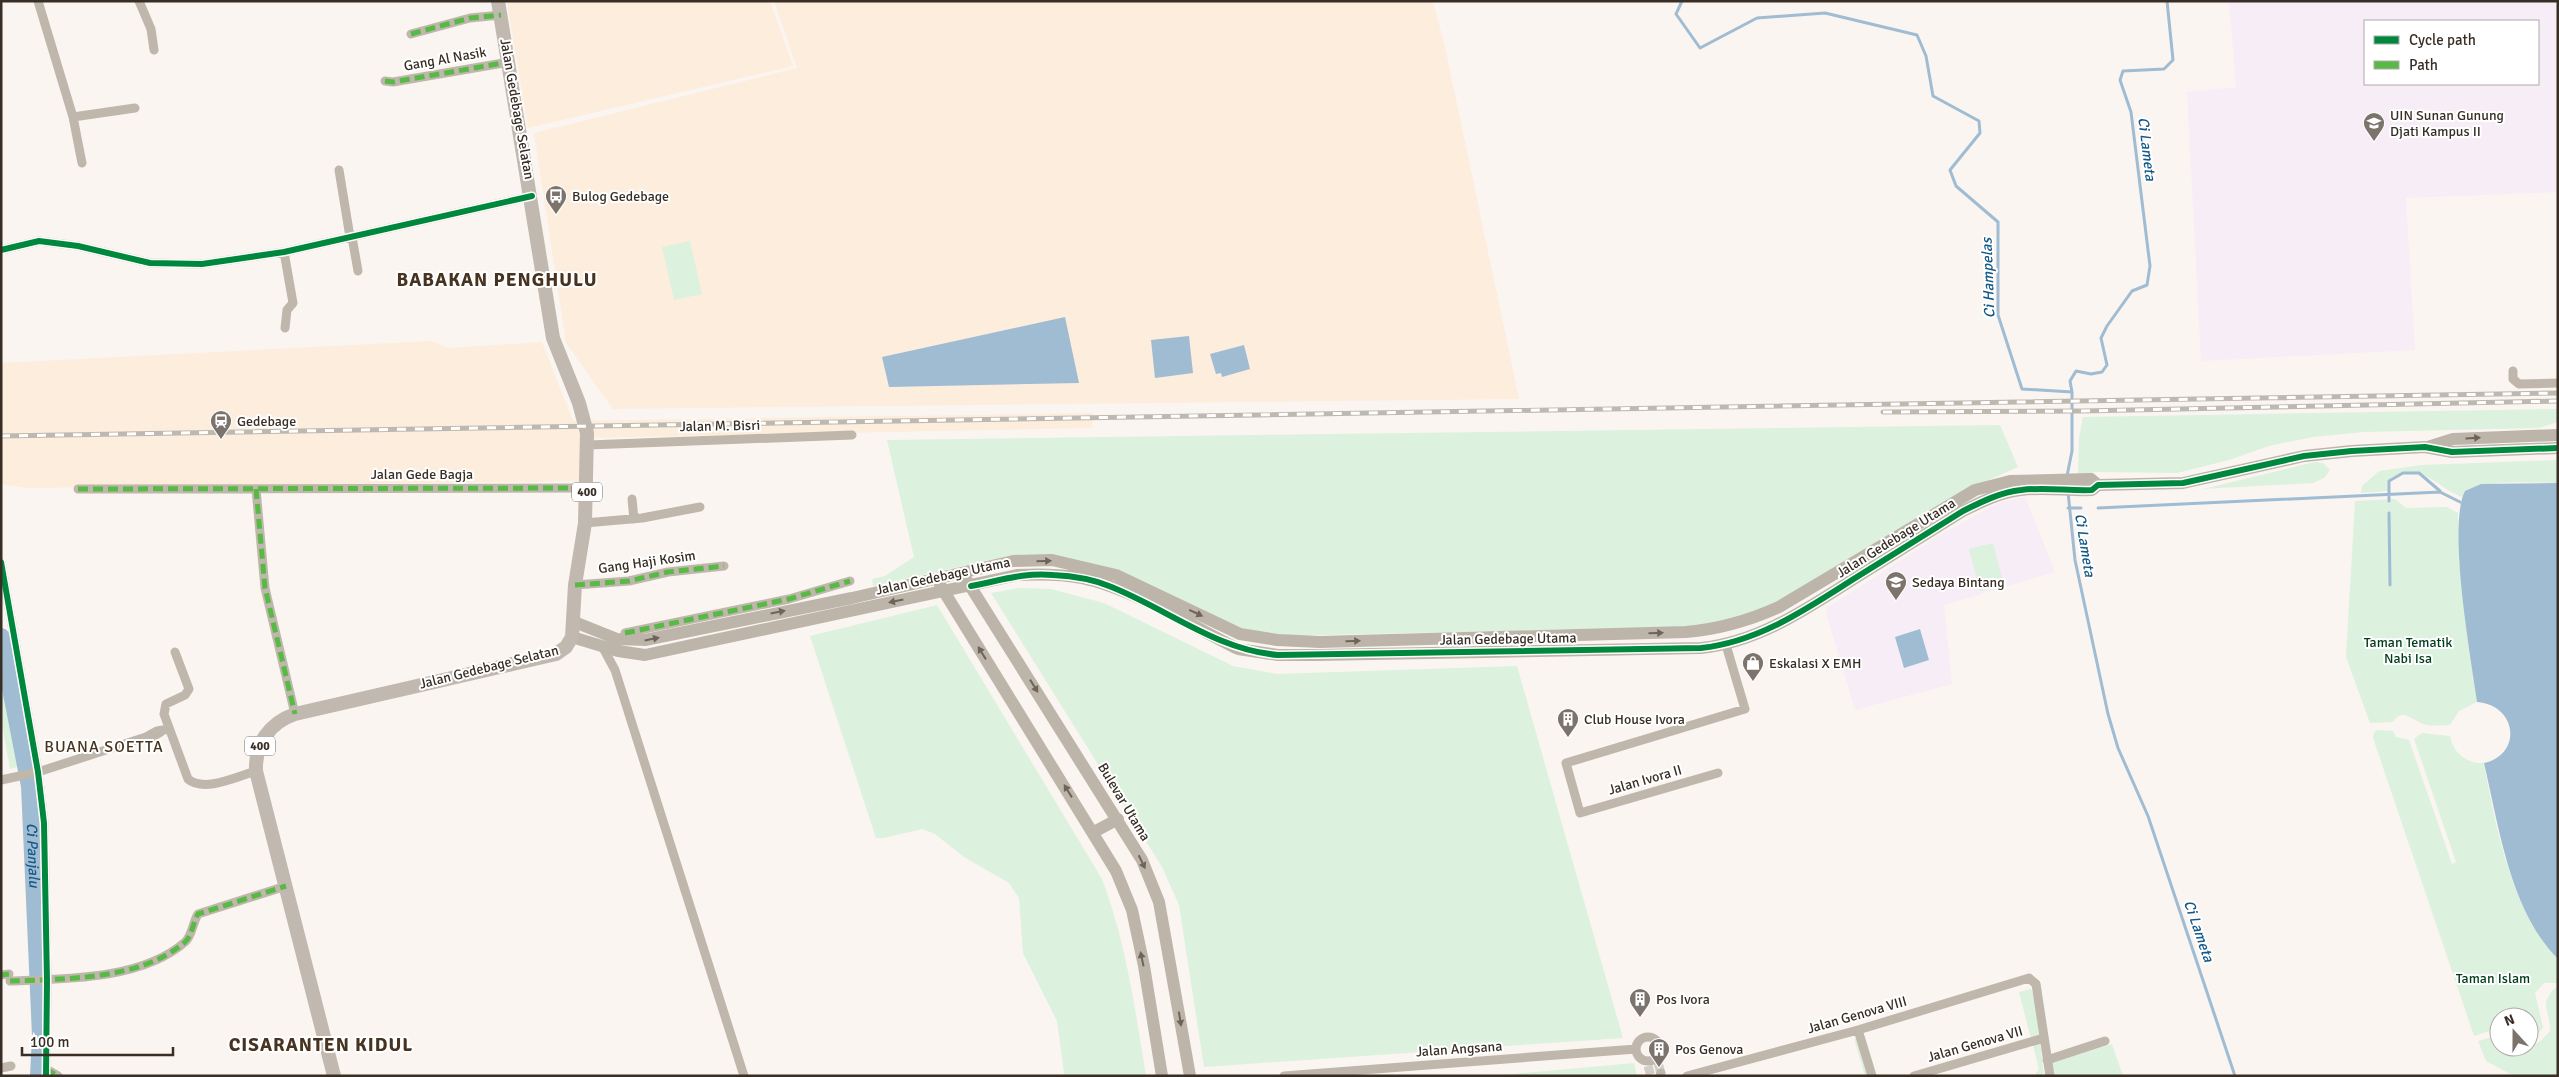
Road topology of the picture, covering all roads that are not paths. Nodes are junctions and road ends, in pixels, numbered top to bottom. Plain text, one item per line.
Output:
1 (38, 1) edge
2 (139, 1) edge
3 (500, 8) edge
4 (411, 34) dead end
5 (154, 50) dead end
6 (509, 62) junction
7 (386, 81) dead end
8 (135, 108) dead end
9 (73, 117) junction
10 (82, 163) dead end
11 (339, 170) dead end
12 (532, 196) junction
13 (351, 237) junction
14 (1, 250) edge
15 (284, 252) junction
16 (358, 270) dead end
17 (285, 328) dead end
18 (2513, 371) dead end
19 (2558, 383) edge
20 (852, 435) dead end
21 (2558, 435) edge
22 (588, 445) junction
23 (2425, 447) junction
24 (2558, 448) edge
25 (1989, 485) junction
26 (2022, 485) junction
27 (588, 488) junction
28 (78, 489) dead end
29 (256, 489) junction
30 (1991, 498) junction
31 (632, 499) dead end
32 (700, 507) dead end
33 (634, 519) junction
34 (585, 523) junction
35 (1912, 527) junction
36 (1919, 539) junction
37 (1, 562) edge
38 (724, 566) dead end
39 (962, 572) junction
40 (936, 578) junction
41 (850, 582) dead end
42 (574, 585) junction
43 (971, 586) junction
44 (943, 591) junction
45 (572, 621) junction
46 (731, 622) junction
47 (690, 625) junction
48 (625, 633) dead end
49 (1620, 634) junction
50 (734, 636) junction
51 (572, 637) junction
52 (1277, 640) junction
53 (1726, 645) junction
54 (602, 646) junction
55 (1620, 649) junction
56 (175, 652) dead end
57 (1278, 655) junction
58 (295, 714) junction
59 (165, 730) junction
60 (256, 771) junction
61 (35, 773) junction
62 (1718, 773) dead end
63 (4, 779) edge
64 (1118, 819) junction
65 (1094, 832) junction
66 (286, 886) junction
67 (8, 978) edge
68 (45, 981) junction
69 (1858, 1030) junction
70 (2044, 1038) junction
71 (2105, 1041) dead end
72 (1636, 1049) junction
73 (1659, 1054) junction
74 (2047, 1060) junction
75 (1658, 1064) tunnel mouth
76 (11, 1066) dead end
77 (1, 1068) edge
78 (46, 1072) edge
79 (58, 1076) edge
80 (334, 1076) edge
81 (744, 1076) edge
82 (1162, 1076) edge
83 (1190, 1076) edge
84 (1284, 1076) edge
85 (1687, 1076) edge
86 (1872, 1076) edge
87 (1914, 1076) edge
88 (2050, 1076) edge

1 - 9 street
2 - 5 street
3 - 4 street
3 - 6 main road, Jalan Gedebage Selatan / 400
6 - 7 street, Gang Al Nasik
6 - 12 main road, Jalan Gedebage Selatan / 400
8 - 9 street
9 - 10 street
11 - 13 street
12 - 13 street
12 - 22 main road, Jalan Gedebage Selatan / 400
13 - 15 street
13 - 16 street
14 - 15 street
15 - 17 street
18 - 19 street
20 - 22 street, Jalan M. Bisri
23 -> 21 street
22 - 27 main road, Jalan Gedebage Selatan / 400
23 - 24 street
23 - 26 street
25 - 26 street, Jalan Gedebage Utama
25 - 30 street
25 - 35 street, Jalan Gedebage Utama
26 - 30 street, Jalan Gedebage Utama
27 - 29 street, Jalan Gede Bagja
27 - 34 main road, Jalan Gedebage Selatan / 400
28 - 29 street, Jalan Gede Bagja
29 - 58 street
30 - 36 street, Jalan Gedebage Utama
31 - 33 street
32 - 33 street
33 - 34 street
34 - 42 main road, Jalan Gedebage Selatan / 400
35 - 36 street
49 -> 35 street, Jalan Gedebage Utama
36 - 53 street, Jalan Gedebage Utama
37 - 61 street
38 - 42 street, Gang Haji Kosim
39 - 40 street, Jalan Gedebage Utama
39 - 43 street, Bulevar Utama
39 -> 52 street, Jalan Gedebage Utama
40 - 44 street
46 -> 40 street, Jalan Gedebage Utama
41 - 47 street
42 - 45 main road, Jalan Gedebage Selatan / 400
43 - 44 street, Jalan Gedebage Utama
43 - 57 street, Jalan Gedebage Utama
43 -> 64 street, Bulevar Utama
44 -> 50 street, Jalan Gedebage Utama
65 -> 44 street
45 -> 47 street, Jalan Gedebage Utama
45 - 51 main road, Jalan Gedebage Selatan / 400
46 - 47 street, Jalan Gedebage Utama
46 - 50 street
47 - 48 street
52 -> 49 street, Jalan Gedebage Utama
49 - 55 street
50 - 54 street, Jalan Gedebage Utama
51 - 54 street, Jalan Gedebage Utama
51 - 58 main road, Jalan Gedebage Selatan / 400
52 - 57 street
53 - 55 street, Jalan Gedebage Utama
53 - 62 street, Jalan Ivora II
54 - 81 street
55 - 57 street, Jalan Gedebage Utama
56 - 59 street
58 - 60 main road, Jalan Gedebage Selatan / 400
59 - 60 street
59 - 61 street
60 - 66 main road, Jalan Gedebage Selatan / 400
61 - 63 street
61 - 68 street
64 - 65 street
64 -> 83 street, Bulevar Utama
82 -> 65 street
66 - 68 street
66 - 80 main road, Jalan Gedebage Selatan / 400
67 - 68 street
68 - 78 street
69 - 70 street, Jalan Genova VIII
69 - 85 street, Jalan Genova VIII
69 - 86 street
70 - 74 street
70 - 87 street, Jalan Genova VII
71 - 74 street
72 - 73 street
72 - 73 street
72 - 84 street, Jalan Angsana
73 - 75 street
74 - 88 street
76 - 77 street
78 - 79 street

